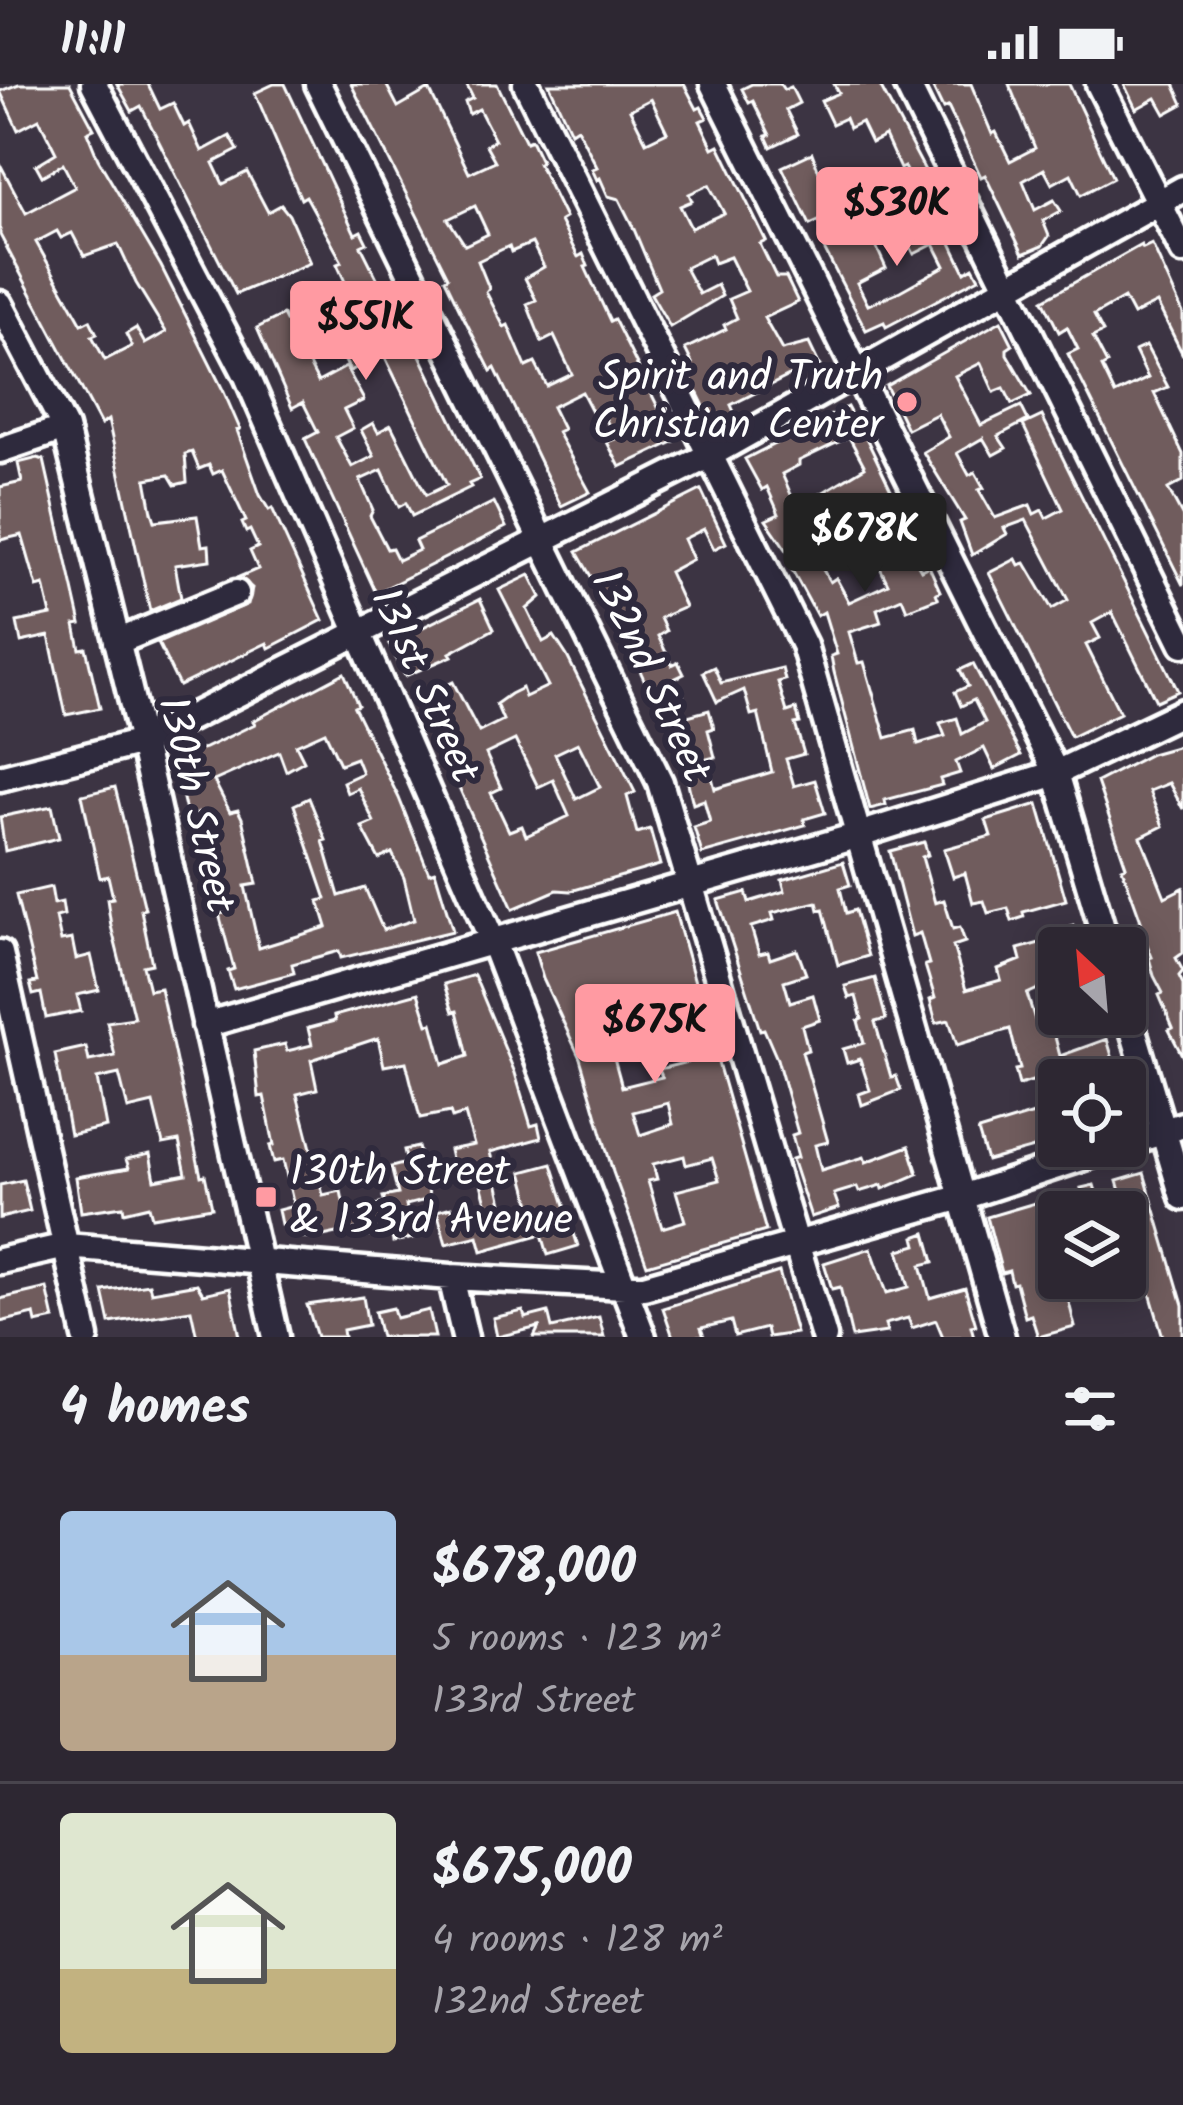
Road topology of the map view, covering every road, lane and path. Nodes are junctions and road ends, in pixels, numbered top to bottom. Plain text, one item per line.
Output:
1 (94, 84) edge
2 (318, 84) edge
3 (526, 84) edge
4 (713, 84) edge
5 (907, 84) edge
6 (1099, 84) edge
7 (1183, 189) edge
8 (1159, 203) junction
9 (1183, 251) edge
10 (1007, 289) junction
11 (0, 304) edge
12 (857, 372) junction
13 (64, 428) junction
14 (0, 450) edge
15 (708, 456) junction
16 (544, 541) junction
17 (236, 593) dead end
18 (358, 632) junction
19 (117, 642) junction
20 (1183, 644) edge
21 (1183, 712) edge
22 (142, 742) junction
23 (1056, 773) junction
24 (0, 778) edge
25 (856, 836) junction
26 (692, 884) junction
27 (1102, 927) edge
28 (493, 942) junction
29 (0, 953) edge
30 (206, 1025) junction
31 (1137, 1035) edge
32 (1174, 1129) edge
33 (962, 1197) junction
34 (1183, 1197) edge
35 (797, 1245) junction
36 (66, 1246) junction
37 (0, 1261) edge
38 (259, 1261) junction
39 (452, 1277) junction
40 (625, 1286) junction
41 (86, 1337) edge
42 (275, 1337) edge
43 (465, 1337) edge
44 (643, 1337) edge
45 (824, 1337) edge
46 (1003, 1337) edge

1 - 18 street, 131st Street
2 - 16 street, 132nd Street
3 - 15 street
4 - 12 street
5 - 10 street
6 - 8 street
7 - 8 street
8 - 9 street
8 - 10 street
10 - 12 street
10 - 20 street
11 - 13 street, 130th Street
12 - 15 street
12 - 23 street
13 - 14 street
13 - 19 street, 130th Street
15 - 16 street
15 - 25 street
16 - 18 street
16 - 26 street, 132nd Street
17 - 19 street
18 - 22 street
18 - 28 street, 131st Street
19 - 22 street, 130th Street
21 - 23 street
22 - 24 street
22 - 30 street, 130th Street
23 - 25 street
23 - 27 street
25 - 26 street
25 - 33 street
26 - 28 street
26 - 35 street, 132nd Street
28 - 30 street
28 - 40 street, 131st Street
29 - 36 street
30 - 38 street, 130th Street
31 - 32 street
32 - 33 street
32 - 34 street
33 - 35 street
33 - 46 street
35 - 40 street
35 - 45 street, 132nd Street
36 - 37 street
36 - 38 street
36 - 41 street
38 - 39 street
38 - 42 street, 130th Street
39 - 40 street
39 - 43 street
40 - 44 street, 131st Street

